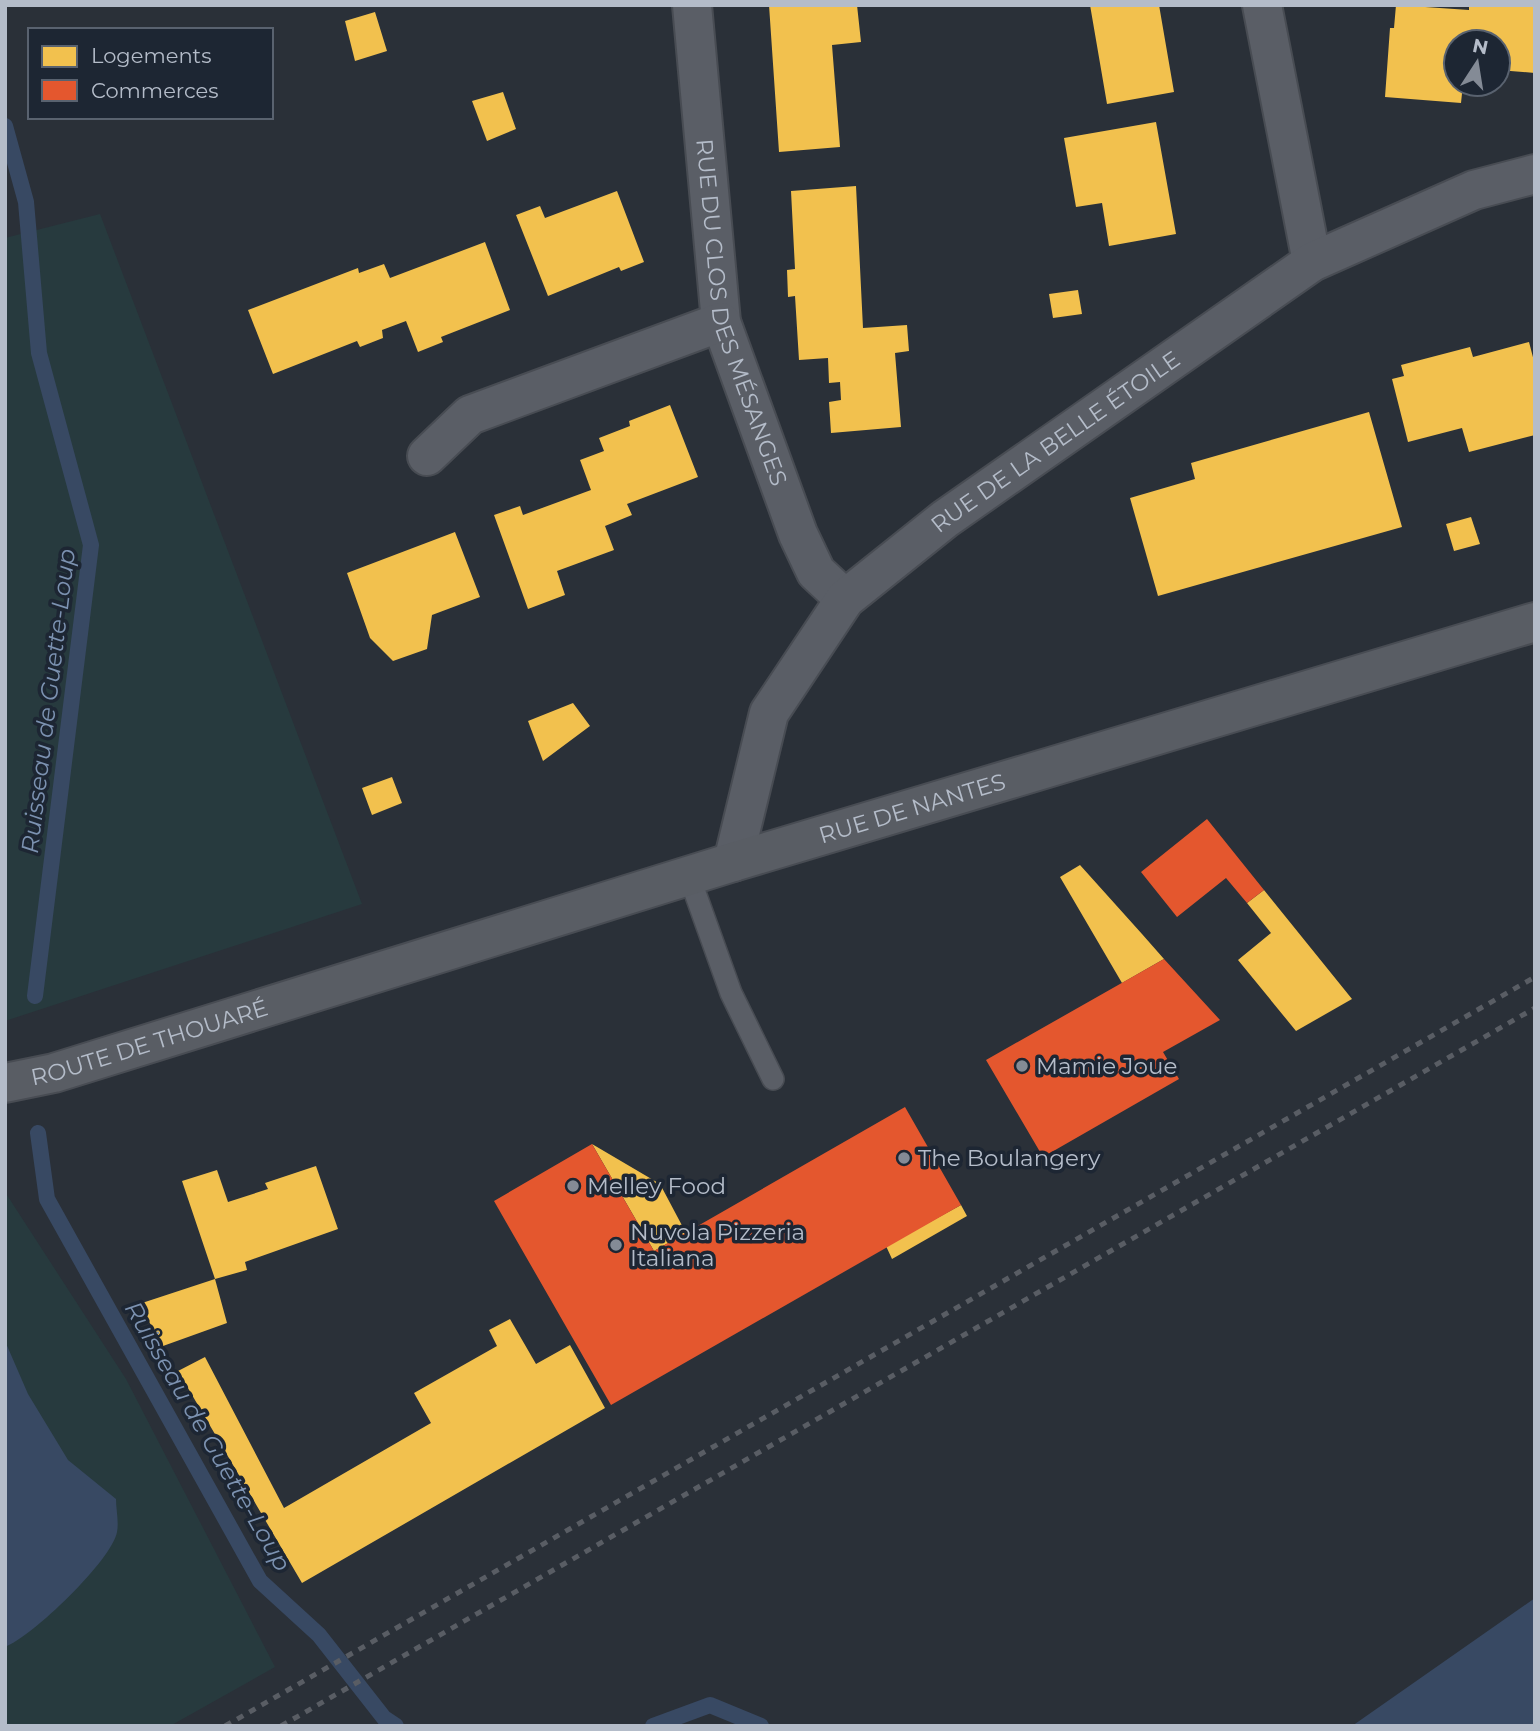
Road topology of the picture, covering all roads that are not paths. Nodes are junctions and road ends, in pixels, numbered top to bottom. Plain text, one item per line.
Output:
1 (692, 5) edge
2 (1262, 5) edge
3 (1535, 174) edge
4 (1312, 262) junction
5 (721, 322) junction
6 (426, 456) dead end
7 (845, 599) junction
8 (1535, 622) edge
9 (733, 862) junction
10 (689, 876) junction
11 (293, 1000) joint
12 (773, 1079) dead end
13 (5, 1083) edge

1 - 5 street, RUE DU CLOS DES MÉSANGES
2 - 4 street
3 - 4 street, RUE DE LA BELLE ÉTOILE
4 - 7 street, RUE DE LA BELLE ÉTOILE
5 - 6 street
5 - 7 street, RUE DU CLOS DES MÉSANGES
7 - 9 street, RUE DE LA BELLE ÉTOILE
8 - 9 street, RUE DE NANTES
9 - 10 street, RUE DE NANTES
10 - 11 street, RUE DE NANTES
10 - 12 lane
11 - 13 street, ROUTE DE THOUARÉ

